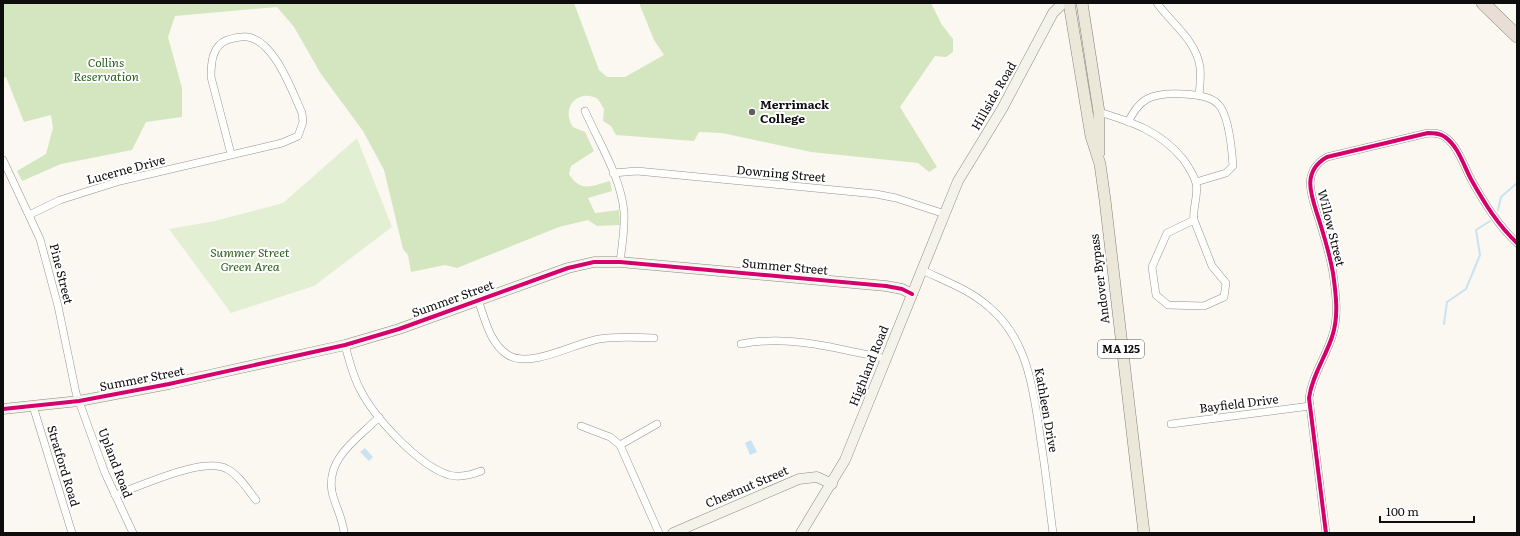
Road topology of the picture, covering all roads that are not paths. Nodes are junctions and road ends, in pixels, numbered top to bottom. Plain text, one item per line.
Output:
1 (1063, 3) edge
2 (1070, 3) edge
3 (1082, 3) edge
4 (1157, 3) edge
5 (1483, 3) edge
6 (1517, 36) edge
7 (1199, 95) junction
8 (585, 111) dead end
9 (1099, 112) junction
10 (1128, 122) junction
11 (231, 154) junction
12 (3, 160) edge
13 (1100, 164) junction
14 (613, 173) junction
15 (1196, 182) junction
16 (949, 203) joint
17 (29, 214) junction
18 (945, 214) junction
19 (1194, 220) junction
20 (1517, 243) edge
21 (620, 262) junction
22 (922, 270) junction
23 (912, 294) junction
24 (478, 300) junction
25 (654, 338) dead end
26 (741, 344) dead end
27 (345, 345) junction
28 (887, 359) junction
29 (79, 401) junction
30 (33, 406) junction
31 (1310, 406) junction
32 (3, 409) edge
33 (379, 417) junction
34 (657, 424) dead end
35 (1170, 424) dead end
36 (581, 426) dead end
37 (620, 445) junction
38 (481, 471) dead end
39 (832, 484) junction
40 (116, 495) junction
41 (256, 500) dead end
42 (72, 533) edge
43 (133, 533) edge
44 (344, 533) edge
45 (659, 533) edge
46 (674, 533) edge
47 (801, 533) edge
48 (1053, 533) edge
49 (1144, 533) edge
50 (1326, 533) edge

1 - 16 street, Hillside Road
2 - 13 main road, Andover Bypass / MA 125
3 - 9 main road, Andover Bypass / MA 125
4 - 7 street
5 - 6 highway
7 - 10 street
7 - 15 street
8 - 14 street
9 - 10 street
9 - 13 main road, Andover Bypass / MA 125
10 - 15 street
11 - 11 street, Lucerne Drive
11 - 17 street, Lucerne Drive
12 - 17 street, Pine Street
13 - 49 main road, Andover Bypass / MA 125
14 - 18 street, Downing Street
14 - 21 street
15 - 19 street
16 - 18 street, Highland Road
17 - 29 street, Pine Street
18 - 22 street, Highland Road
19 - 19 street
20 - 31 street, Willow Street
21 - 23 street, Summer Street
21 - 24 street, Summer Street
22 - 23 street, Highland Road
22 - 48 street, Kathleen Drive
23 - 28 street, Highland Road
24 - 25 street
24 - 27 street, Summer Street
26 - 28 street
27 - 29 street, Summer Street
27 - 33 street
28 - 39 street, Highland Road
29 - 30 street, Summer Street
29 - 40 street, Upland Road
30 - 32 street, Summer Street
30 - 42 street, Stratford Road
31 - 35 street, Bayfield Drive
31 - 50 street, Willow Street
33 - 38 street
33 - 44 street
34 - 37 street
36 - 37 street
37 - 45 street
39 - 46 street, Chestnut Street
39 - 47 street, Highland Road
40 - 41 street
40 - 43 street, Upland Road

